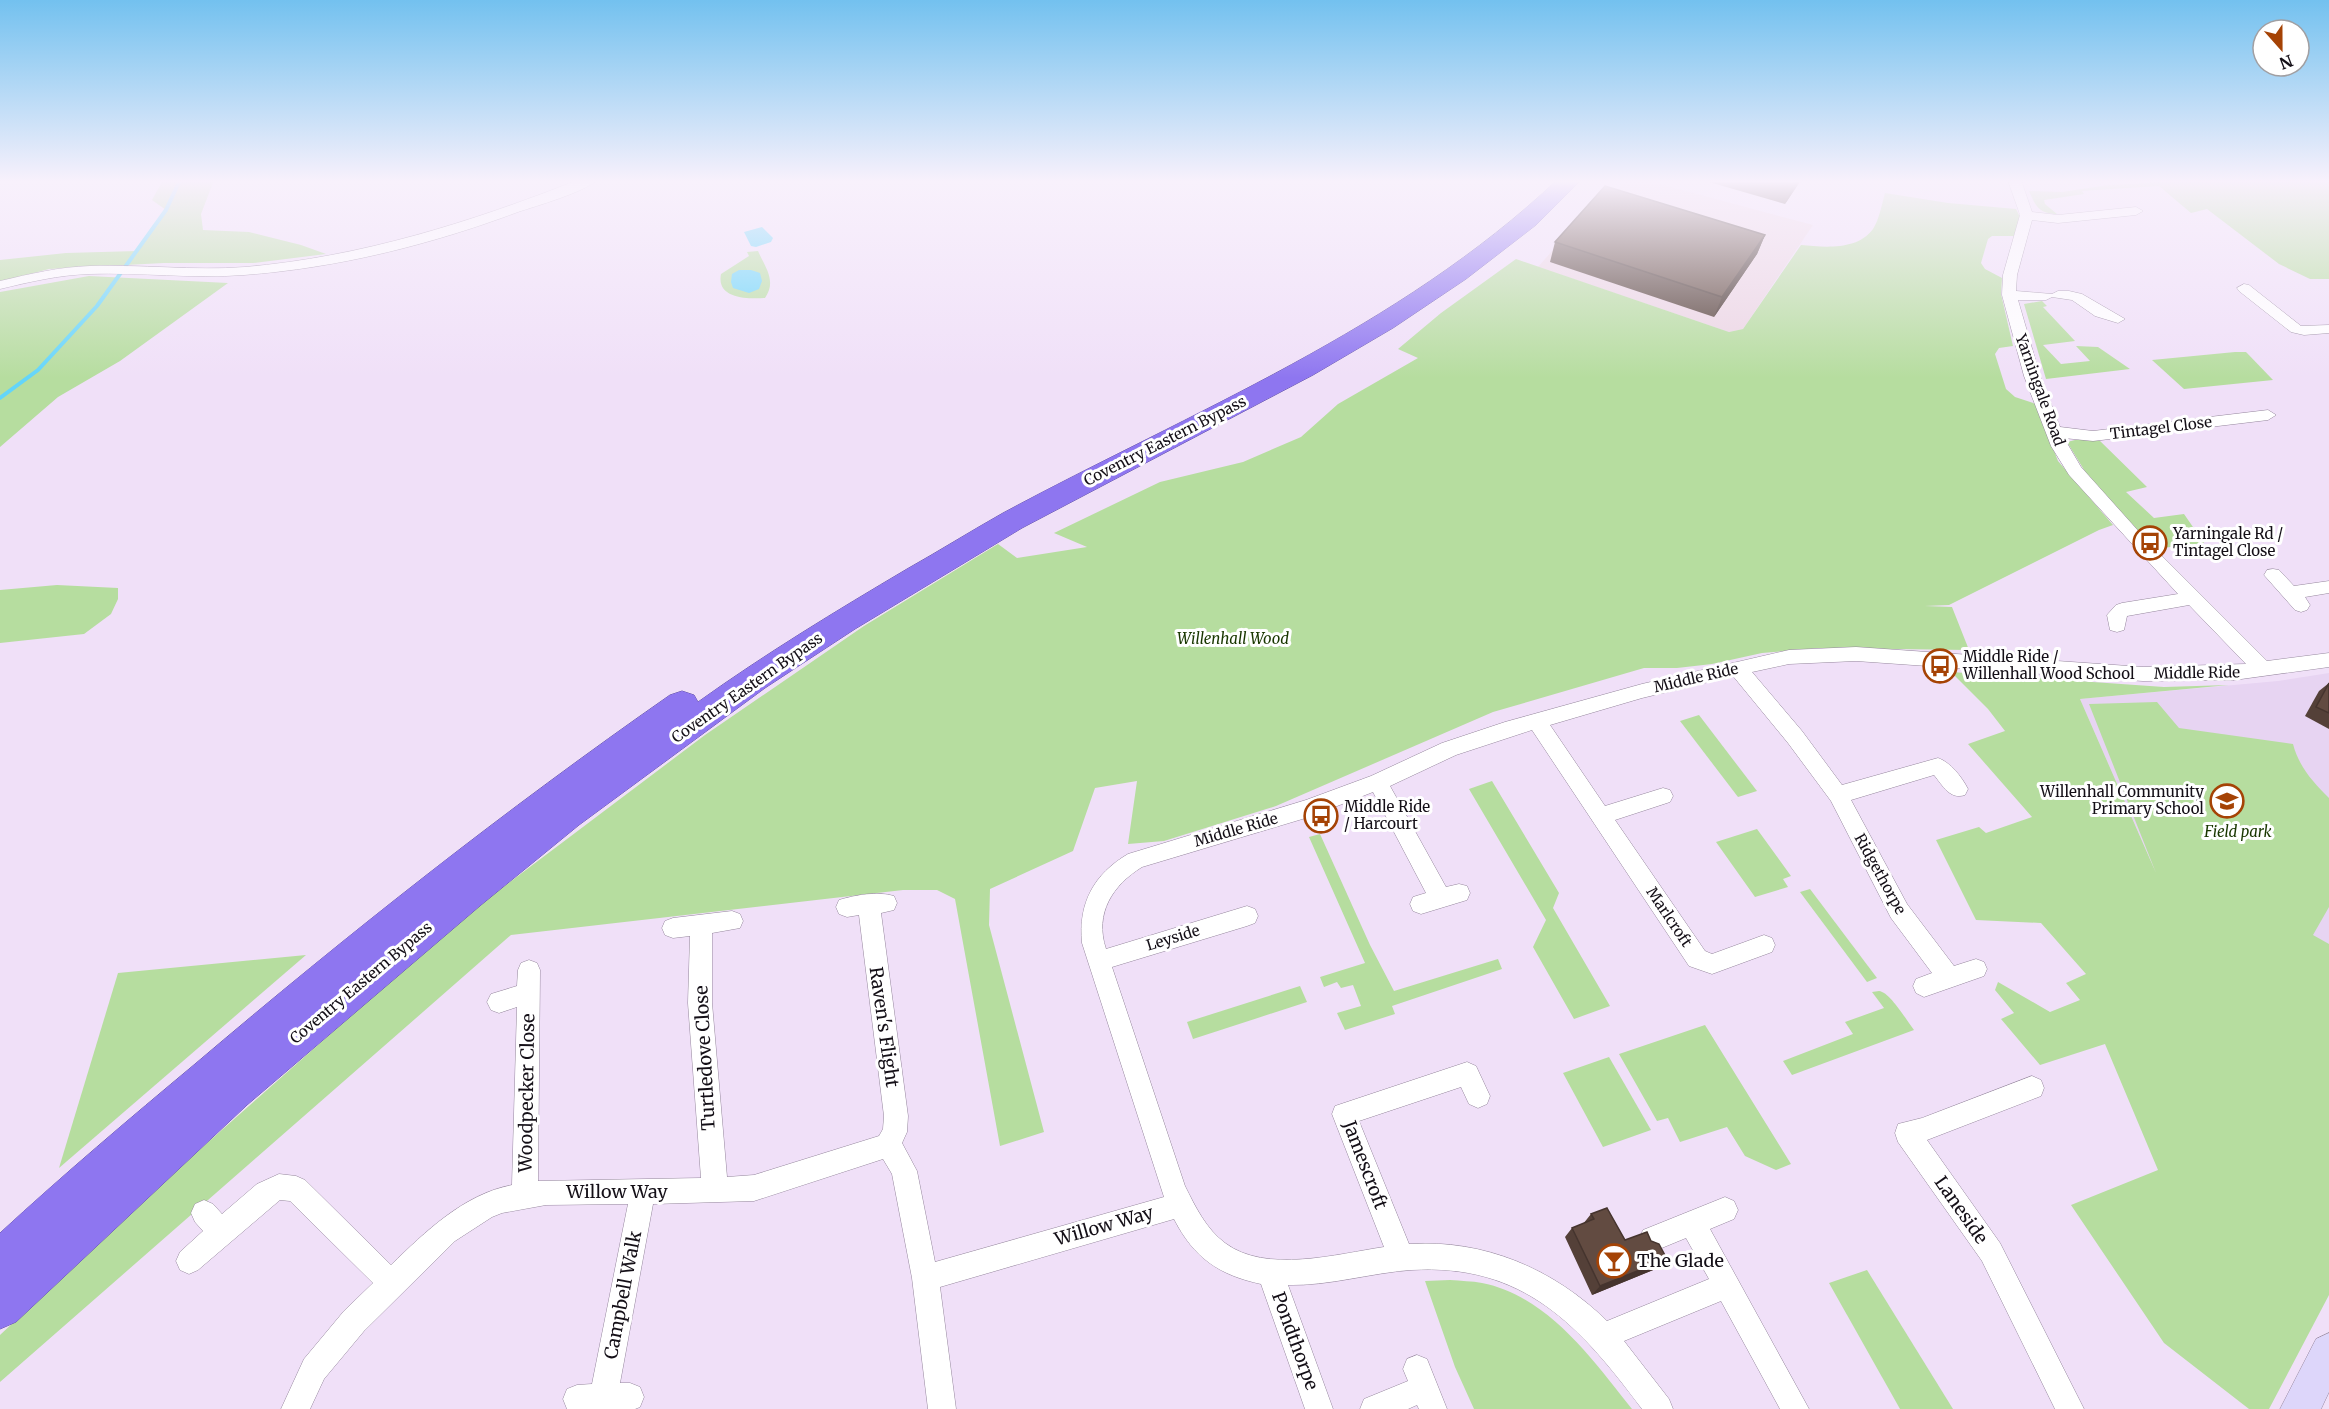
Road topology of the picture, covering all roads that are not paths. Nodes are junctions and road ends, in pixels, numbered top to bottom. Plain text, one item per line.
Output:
1 (395, 246) edge
2 (1464, 246) edge
3 (1495, 246) edge
4 (2018, 246) edge
5 (0, 285) edge
6 (2244, 288) dead end
7 (2009, 295) junction
8 (2118, 319) dead end
9 (2329, 329) edge
10 (2268, 415) dead end
11 (2054, 432) junction
12 (2273, 576) dead end
13 (2329, 587) edge
14 (2191, 598) junction
15 (2117, 625) dead end
16 (2329, 660) edge
17 (1737, 668) junction
18 (2264, 670) junction
19 (1537, 721) junction
20 (1378, 782) junction
21 (1958, 789) dead end
22 (1838, 795) junction
23 (1663, 796) dead end
24 (1600, 816) junction
25 (1440, 898) dead end
26 (868, 905) dead end
27 (1247, 916) dead end
28 (732, 921) dead end
29 (701, 925) junction
30 (674, 928) dead end
31 (1764, 945) dead end
32 (1099, 961) junction
33 (1976, 969) dead end
34 (1950, 978) junction
35 (1924, 986) dead end
36 (500, 1002) dead end
37 (2032, 1088) dead end
38 (1478, 1095) dead end
39 (886, 1147) junction
40 (715, 1191) junction
41 (643, 1192) junction
42 (525, 1194) junction
43 (1179, 1204) junction
44 (1725, 1210) dead end
45 (1692, 1223) junction
46 (1652, 1239) edge
47 (1401, 1257) junction
48 (189, 1261) dead end
49 (0, 1263) edge
50 (1270, 1273) junction
51 (925, 1278) junction
52 (390, 1282) junction
53 (1727, 1285) junction
54 (0, 1306) edge
55 (1604, 1336) junction
56 (2329, 1352) edge
57 (1425, 1389) edge
58 (603, 1398) dead end
59 (295, 1409) edge
60 (942, 1409) edge
61 (1319, 1409) edge
62 (1374, 1409) edge
63 (1659, 1409) edge
64 (1795, 1409) edge
65 (2070, 1409) edge
66 (2300, 1409) edge

1 - 5 street
2 - 49 highway, Coventry Eastern Bypass
3 - 54 highway, Coventry Eastern Bypass
4 - 7 street, Yarningale Road
6 - 9 street
7 - 8 street
7 - 11 street, Yarningale Road
10 - 11 street, Tintagel Close
11 - 14 street, Yarningale Road
12 - 13 street
14 - 15 street
14 - 18 street, Yarningale Road
16 - 18 street, Middle Ride
17 - 18 street, Middle Ride
17 - 19 street, Middle Ride
17 - 22 street, Ridgethorpe
19 - 20 street, Middle Ride
19 - 24 street, Marlcroft
20 - 25 street
20 - 32 street, Middle Ride
21 - 22 street
22 - 34 street, Ridgethorpe
23 - 24 street
24 - 31 street, Marlcroft
26 - 39 street, Raven's Flight
27 - 32 street, Leyside
28 - 29 street
29 - 30 street
29 - 40 street, Turtledove Close
32 - 43 street, Middle Ride
33 - 34 street
34 - 35 street
36 - 42 street, Woodpecker Close
37 - 65 street, Laneside
38 - 47 street, Jamescroft
39 - 40 street, Willow Way
39 - 51 street
40 - 41 street, Willow Way
41 - 42 street, Willow Way
41 - 58 street, Campbell Walk
42 - 52 street, Willow Way
43 - 50 street, Middle Ride
43 - 51 street, Willow Way
44 - 45 street
45 - 46 street
45 - 53 street
47 - 50 street, Middle Ride
47 - 55 street, Middle Ride
48 - 52 street
50 - 61 street, Pondthorpe
51 - 60 street
52 - 59 street, Willow Way
53 - 55 street
53 - 64 street
55 - 63 street, Middle Ride
56 - 66 street
57 - 62 street

